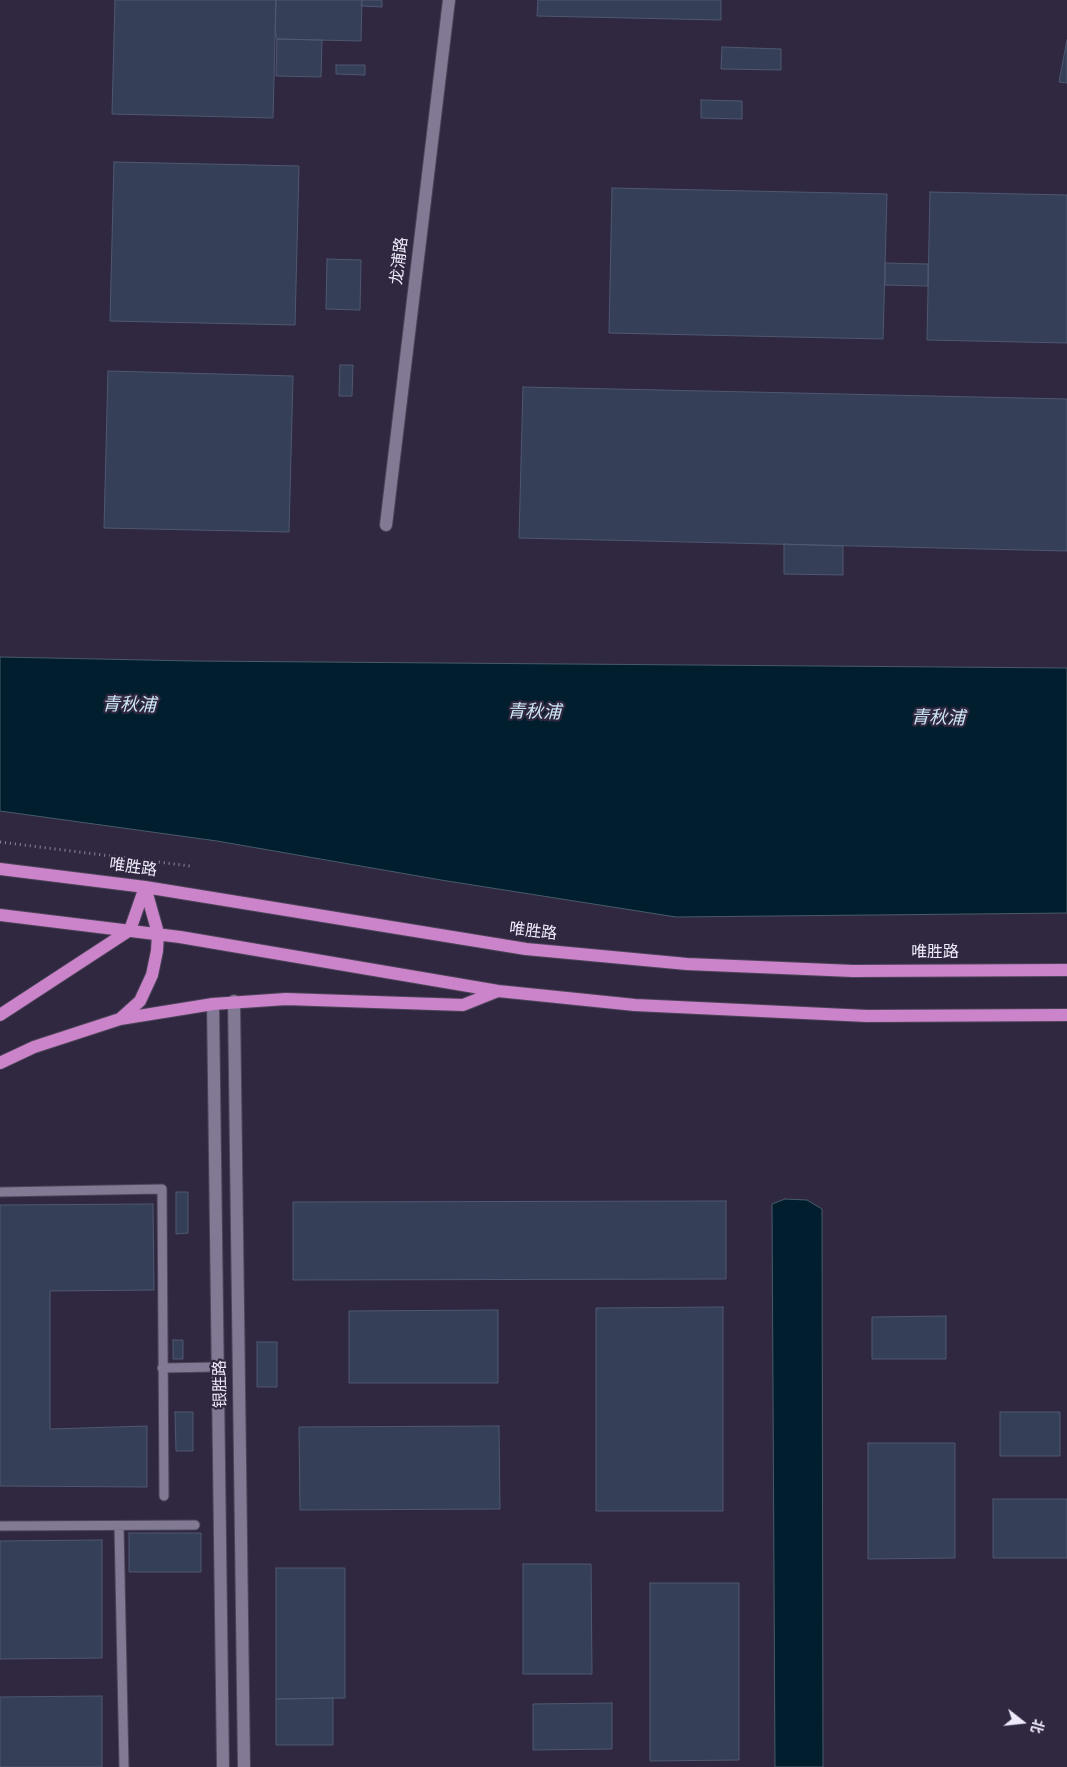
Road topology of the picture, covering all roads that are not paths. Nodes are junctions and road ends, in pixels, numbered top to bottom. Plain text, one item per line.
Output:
1 (449, 0) edge
2 (386, 525) dead end
3 (0, 870) edge
4 (145, 887) junction
5 (0, 915) edge
6 (130, 930) junction
7 (158, 933) junction
8 (1067, 970) edge
9 (498, 991) junction
10 (234, 1001) junction
11 (213, 1004) junction
12 (0, 1015) edge
13 (1067, 1015) edge
14 (120, 1020) junction
15 (0, 1063) edge
16 (0, 1192) edge
17 (162, 1368) junction
18 (217, 1368) junction
19 (164, 1496) dead end
20 (195, 1525) dead end
21 (0, 1526) edge
22 (120, 1526) junction
23 (124, 1767) edge
24 (223, 1767) edge
25 (244, 1767) edge

1 - 2 street, 龙浦路
3 - 4 main road, 唯胜路
4 - 6 main road
4 - 7 main road
4 - 8 main road, 唯胜路
5 - 6 main road
6 - 7 main road
6 - 12 main road
7 - 9 main road
7 - 14 main road
9 - 10 main road
9 - 13 main road
10 - 11 main road
10 - 25 street, 银胜路
11 - 14 main road
11 - 18 street, 银胜路
14 - 15 main road
16 - 17 lane
17 - 18 lane
17 - 19 lane
18 - 24 street, 银胜路
20 - 22 lane
21 - 22 lane
22 - 23 lane

